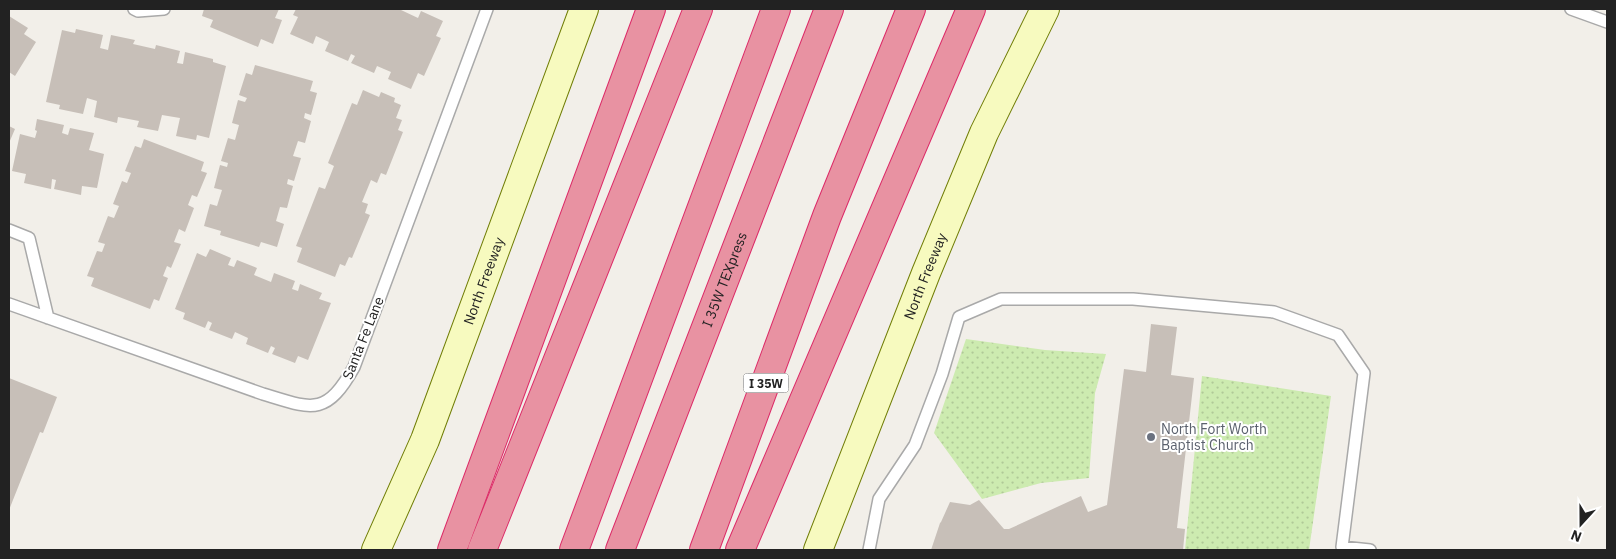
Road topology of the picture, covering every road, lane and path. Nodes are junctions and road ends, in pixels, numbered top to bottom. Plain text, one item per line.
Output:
1 (134, 9) edge
2 (164, 9) edge
3 (486, 9) edge
4 (584, 9) edge
5 (651, 9) edge
6 (698, 9) edge
7 (776, 9) edge
8 (829, 9) edge
9 (911, 9) edge
10 (971, 9) edge
11 (1045, 9) edge
12 (1571, 9) edge
13 (1607, 22) edge
14 (9, 230) edge
15 (9, 304) edge
16 (48, 318) junction
17 (1342, 549) edge
18 (376, 550) edge
19 (452, 550) edge
20 (482, 550) edge
21 (574, 550) edge
22 (620, 550) edge
23 (704, 550) edge
24 (740, 550) edge
25 (818, 550) edge
26 (869, 550) edge
27 (1370, 550) edge

1 - 2 lane
3 - 16 lane, Santa Fe Lane
4 - 18 main road, North Freeway
5 - 19 highway
6 - 20 highway
7 - 21 highway
8 - 22 highway, I 35W TEXpress
9 - 23 highway, I 35W
10 - 24 highway
11 - 25 main road, North Freeway
12 - 13 lane
14 - 16 lane
15 - 16 lane, Santa Fe Lane
17 - 26 lane
17 - 27 lane

